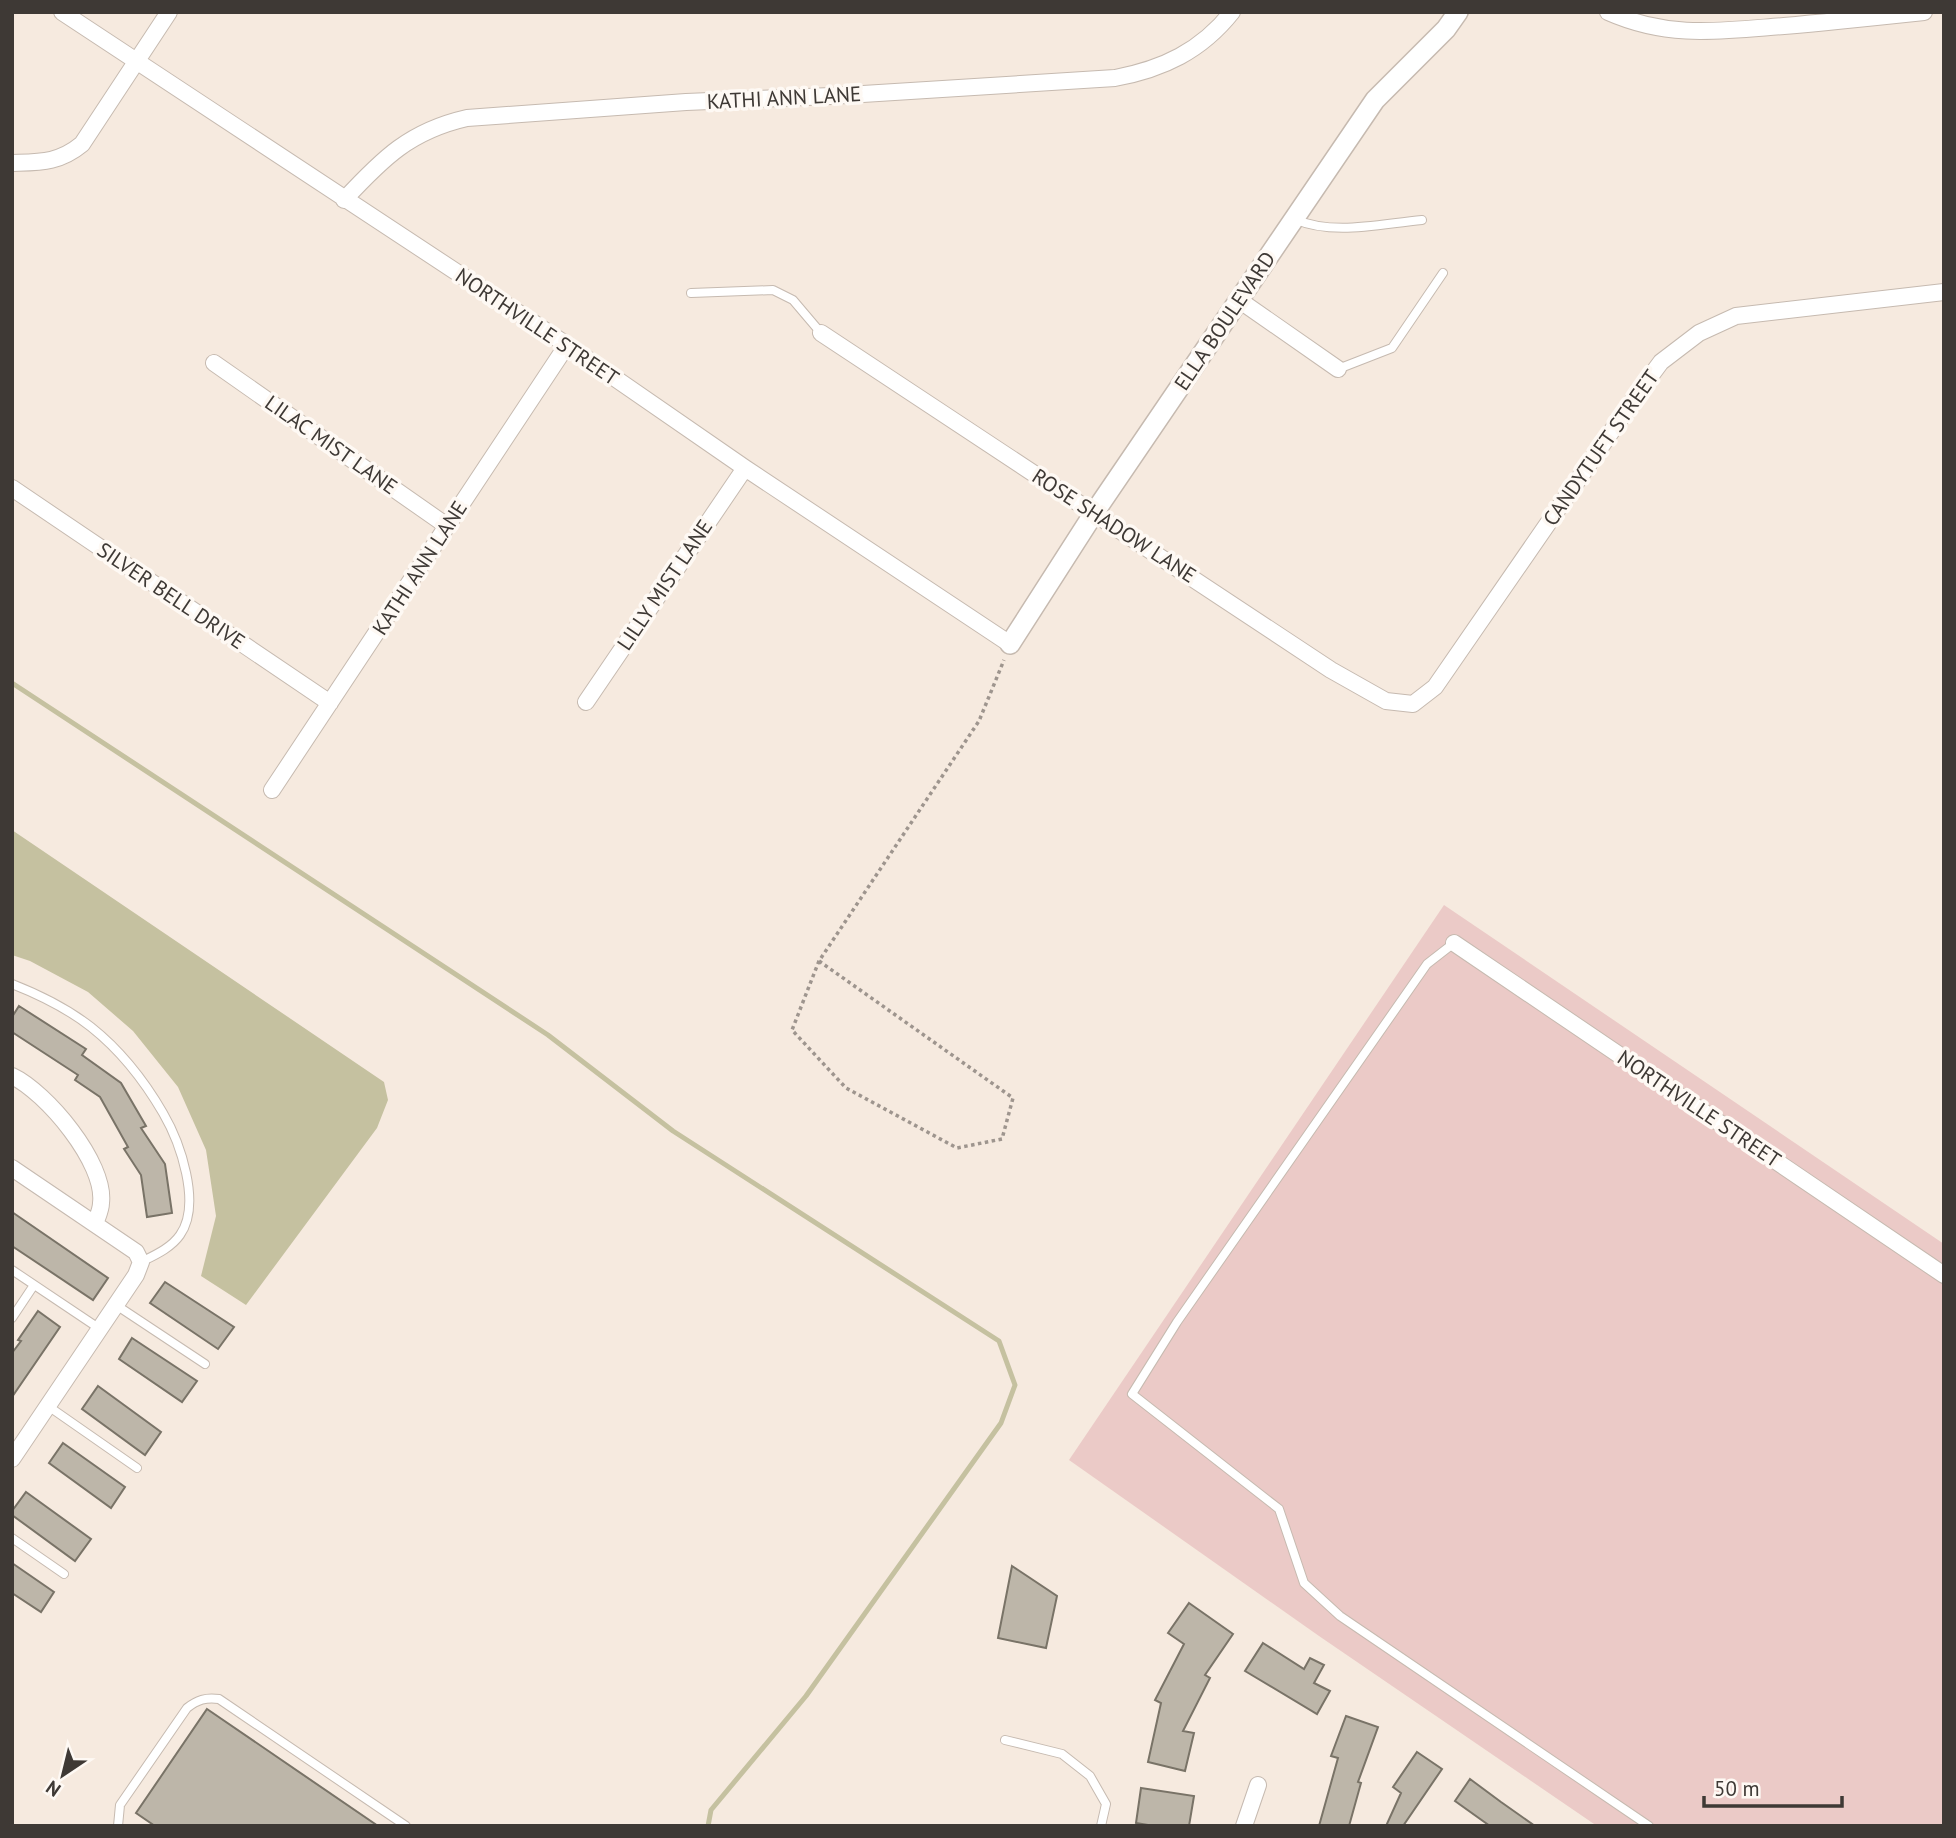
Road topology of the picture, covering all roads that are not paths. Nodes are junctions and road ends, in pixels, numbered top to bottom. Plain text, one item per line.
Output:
1 (62, 12) edge
2 (169, 12) edge
3 (1232, 12) edge
4 (1458, 12) edge
5 (1608, 12) edge
6 (1924, 12) edge
7 (1859, 16) edge
8 (136, 62) junction
9 (12, 163) edge
10 (344, 200) junction
11 (1294, 219) junction
12 (1422, 220) dead end
13 (1443, 273) dead end
14 (1944, 292) edge
15 (691, 293) dead end
16 (1239, 300) junction
17 (821, 333) joint
18 (567, 345) junction
19 (214, 363) dead end
20 (1338, 369) joint
21 (745, 468) junction
22 (12, 488) edge
23 (1094, 513) junction
24 (447, 526) junction
25 (1010, 644) joint
26 (586, 702) dead end
27 (330, 703) junction
28 (1413, 704) joint
29 (272, 790) dead end
30 (1454, 943) joint
31 (12, 984) edge
32 (12, 1076) edge
33 (12, 1168) edge
34 (95, 1224) junction
35 (141, 1262) junction
36 (12, 1270) edge
37 (1944, 1275) edge
38 (34, 1285) junction
39 (116, 1305) junction
40 (12, 1318) edge
41 (100, 1329) junction
42 (205, 1364) dead end
43 (48, 1406) junction
44 (12, 1459) edge
45 (137, 1468) dead end
46 (12, 1538) edge
47 (64, 1574) dead end
48 (1005, 1740) dead end
49 (1258, 1785) dead end
50 (118, 1826) edge
51 (406, 1826) edge
52 (1101, 1826) edge
53 (1244, 1826) edge
54 (1649, 1826) edge

1 - 8 street, NORTHVILLE STREET
2 - 8 street
3 - 10 street, KATHI ANN LANE
4 - 11 street, ELLA BOULEVARD
5 - 7 street
6 - 7 street
8 - 9 street
8 - 10 street, NORTHVILLE STREET
10 - 18 street, NORTHVILLE STREET
11 - 12 lane
11 - 16 street, ELLA BOULEVARD
13 - 20 lane
14 - 28 street, CANDYTUFT STREET
15 - 17 lane
16 - 20 street
16 - 23 street, ELLA BOULEVARD
17 - 23 street, ROSE SHADOW LANE
18 - 21 street, NORTHVILLE STREET
18 - 24 street, KATHI ANN LANE
19 - 24 street, LILAC MIST LANE
21 - 25 street, NORTHVILLE STREET
21 - 26 street, LILLY MIST LANE
22 - 27 street, SILVER BELL DRIVE
23 - 25 street, ELLA BOULEVARD
23 - 28 street, ROSE SHADOW LANE
24 - 27 street, KATHI ANN LANE
27 - 29 street, KATHI ANN LANE
30 - 37 street, NORTHVILLE STREET
30 - 54 lane
31 - 35 lane
32 - 34 street
33 - 34 street
34 - 35 street
35 - 39 street
36 - 38 lane
38 - 40 lane
38 - 41 lane
39 - 41 street
39 - 42 lane
41 - 43 street
43 - 44 street
43 - 45 lane
46 - 47 lane
48 - 52 lane
49 - 53 street
50 - 51 lane

